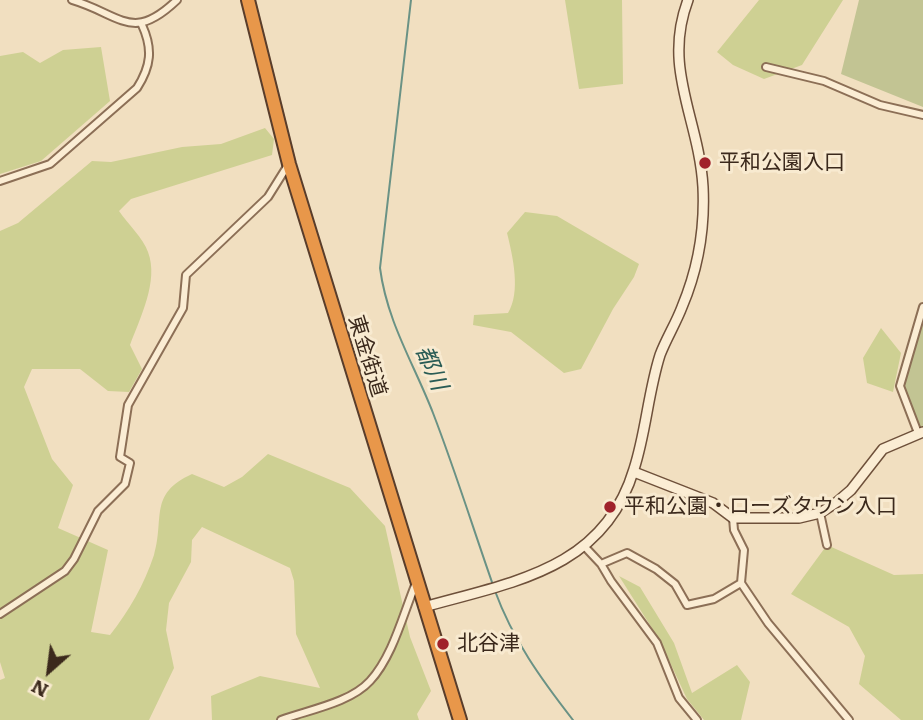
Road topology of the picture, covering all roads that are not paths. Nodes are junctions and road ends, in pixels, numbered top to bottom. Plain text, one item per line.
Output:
1 (72, 0) edge
2 (177, 0) edge
3 (248, 0) edge
4 (688, 0) edge
5 (142, 25) junction
6 (766, 67) dead end
7 (923, 115) edge
8 (289, 164) junction
9 (0, 181) edge
10 (923, 307) edge
11 (920, 432) edge
12 (634, 472) junction
13 (820, 513) junction
14 (733, 518) junction
15 (827, 545) dead end
16 (585, 547) junction
17 (601, 564) junction
18 (416, 583) junction
19 (741, 583) junction
20 (424, 607) junction
21 (0, 614) edge
22 (281, 720) edge
23 (460, 720) edge
24 (697, 720) edge
25 (849, 720) edge

1 - 5 street
2 - 5 street
3 - 8 highway, 東金街道
4 - 12 street
5 - 9 street
6 - 7 street
8 - 18 highway, 東金街道
8 - 21 street
10 - 11 street
11 - 13 street
12 - 14 street
12 - 16 street
13 - 14 street
13 - 15 street
14 - 19 street
16 - 17 street
16 - 20 street
17 - 19 street
17 - 24 street
18 - 20 highway, 東金街道
18 - 22 street
19 - 25 street
20 - 23 highway, 東金街道

